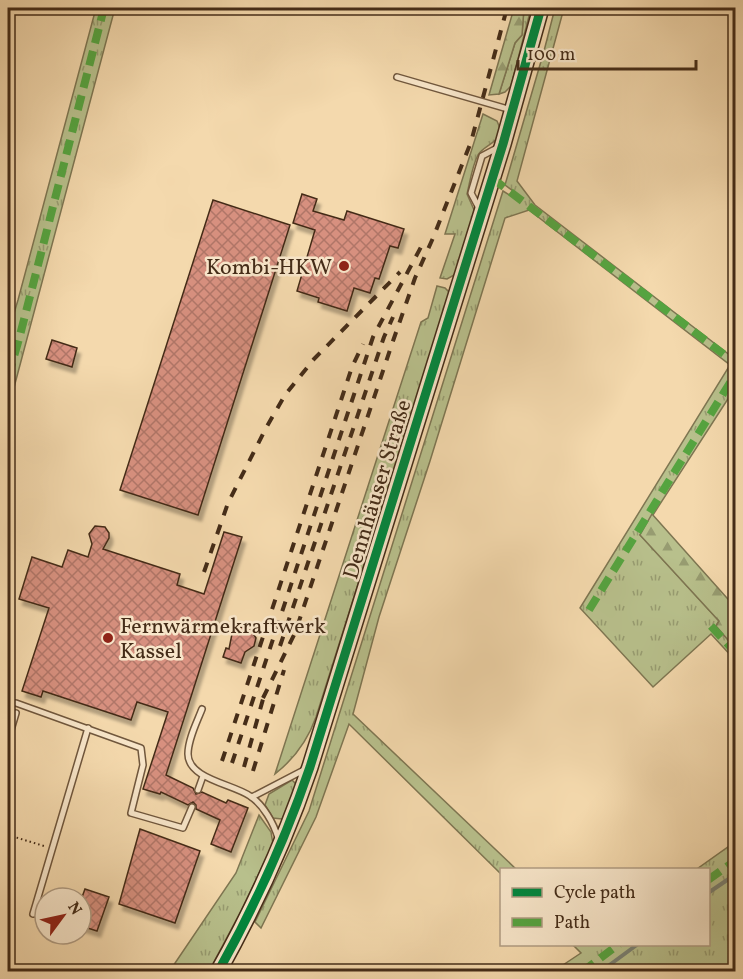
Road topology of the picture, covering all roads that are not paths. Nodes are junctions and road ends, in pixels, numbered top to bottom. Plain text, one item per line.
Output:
1 (541, 8) edge
2 (397, 77) dead end
3 (513, 111) junction
4 (16, 703) dead end
5 (202, 709) dead end
6 (16, 713) dead end
7 (87, 728) junction
8 (8, 740) edge
9 (310, 767) junction
10 (203, 776) junction
11 (198, 790) dead end
12 (252, 797) junction
13 (192, 807) dead end
14 (280, 847) junction
15 (41, 886) edge
16 (218, 972) edge

1 - 3 street, Dennhäuser Straße
2 - 3 lane
3 - 9 street, Dennhäuser Straße
4 - 7 lane
5 - 10 lane
6 - 8 lane
7 - 13 lane
7 - 15 lane
9 - 12 lane
9 - 14 street, Dennhäuser Straße
10 - 11 lane
10 - 12 lane
12 - 14 lane
14 - 16 street, Dennhäuser Straße

